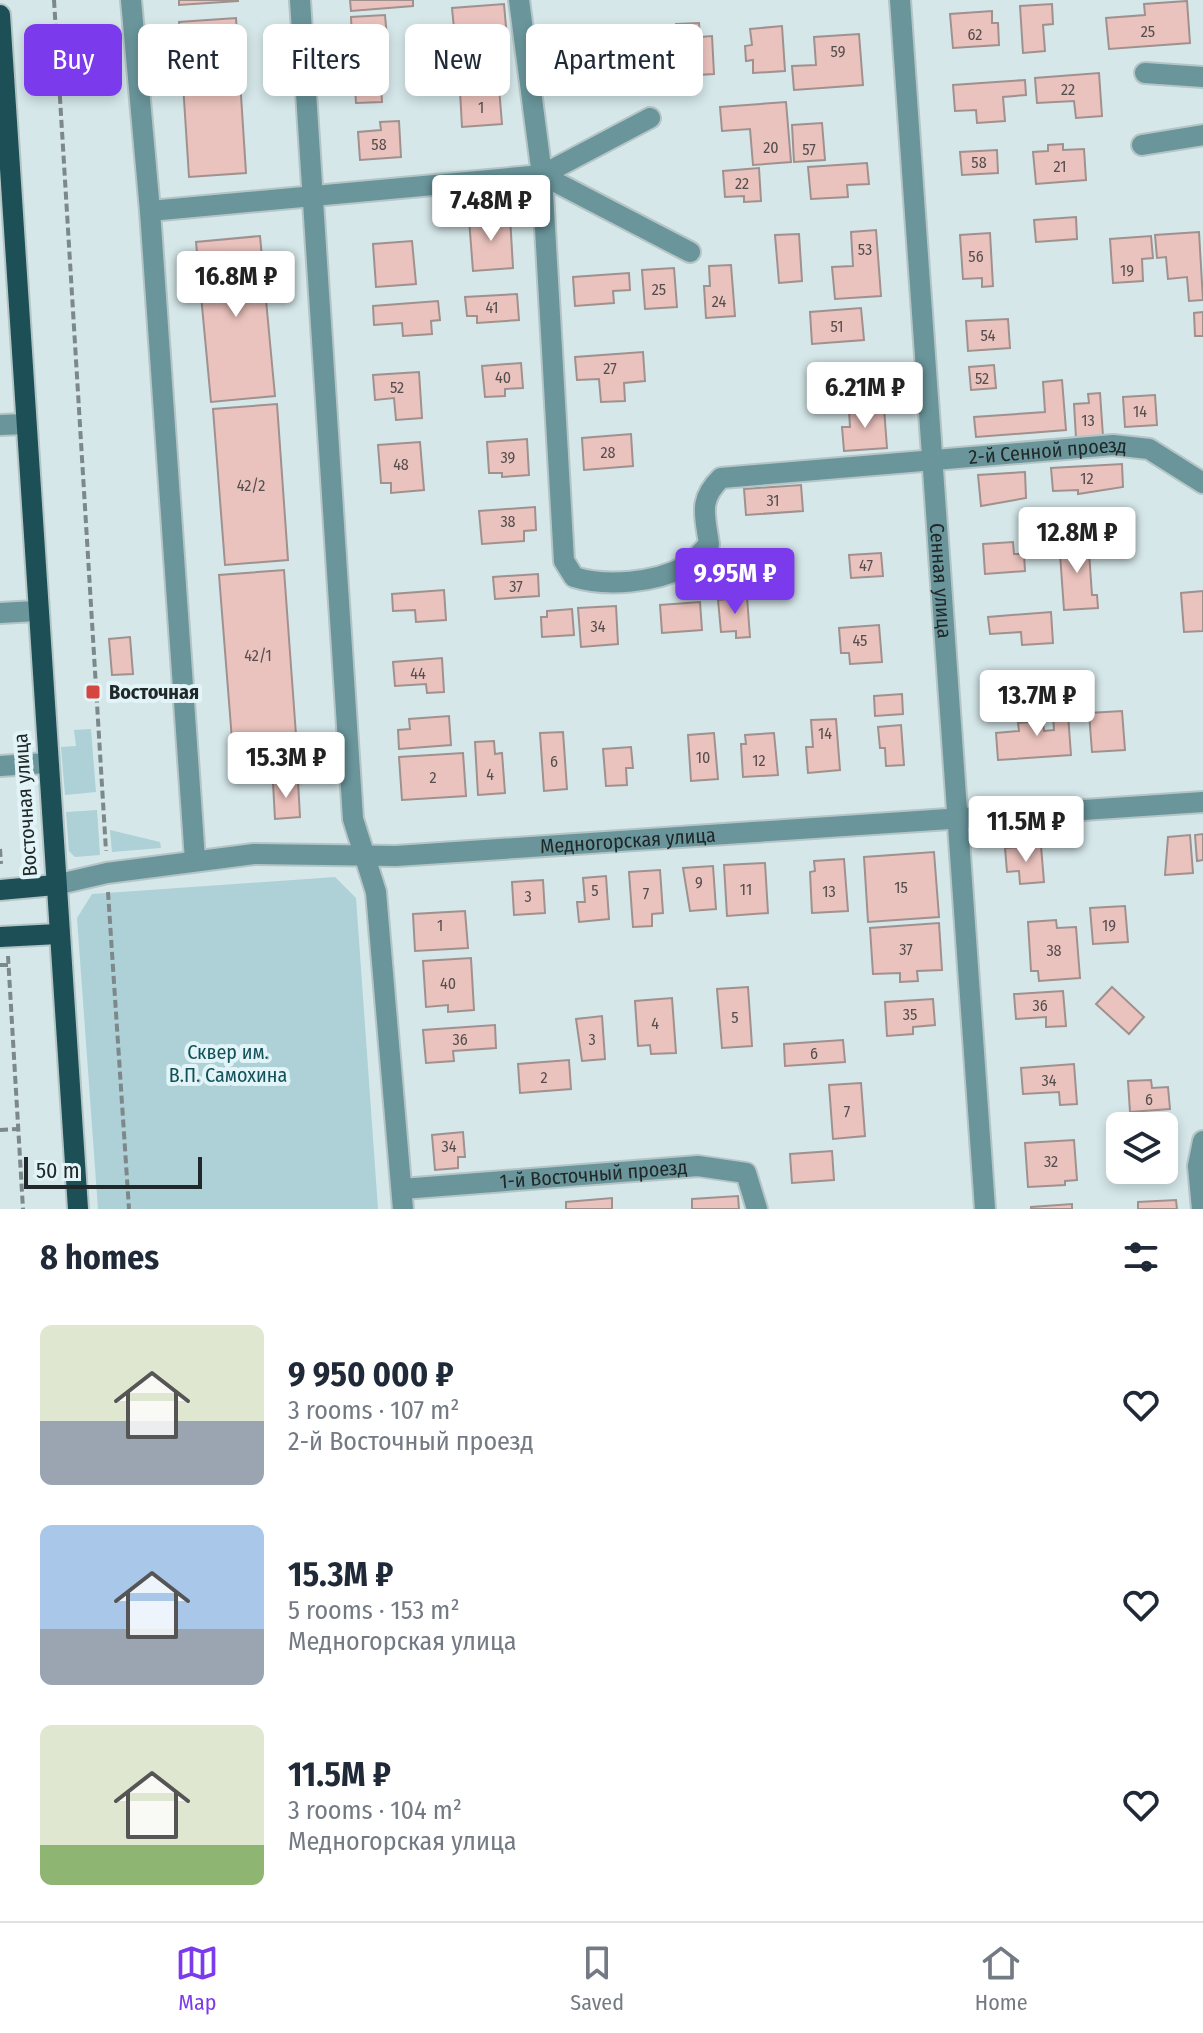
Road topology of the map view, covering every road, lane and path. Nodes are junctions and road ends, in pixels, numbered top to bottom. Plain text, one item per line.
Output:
1 (54, 0) edge
2 (131, 0) edge
3 (300, 0) edge
4 (519, 0) edge
5 (900, 0) edge
6 (0, 15) edge
7 (1145, 73) dead end
8 (1203, 77) edge
9 (2, 106) edge
10 (650, 118) dead end
11 (1203, 135) edge
12 (1142, 145) dead end
13 (542, 175) junction
14 (312, 194) junction
15 (150, 211) junction
16 (690, 252) dead end
17 (26, 424) junction
18 (0, 425) edge
19 (930, 463) junction
20 (1203, 483) edge
21 (36, 611) junction
22 (0, 613) edge
23 (47, 763) junction
24 (0, 766) edge
25 (1203, 802) edge
26 (959, 817) junction
27 (0, 849) edge
28 (365, 856) junction
29 (195, 860) junction
30 (1, 864) edge
31 (107, 873) junction
32 (55, 885) junction
33 (0, 890) edge
34 (58, 934) junction
35 (4, 944) edge
36 (0, 965) edge
37 (8, 965) junction
38 (19, 1129) junction
39 (0, 1130) edge
40 (1203, 1141) edge
41 (403, 1199) edge
42 (23, 1209) edge
43 (78, 1209) edge
44 (129, 1209) edge
45 (757, 1209) edge
46 (985, 1209) edge
47 (1202, 1209) edge

1 - 31 path
2 - 15 street
3 - 14 street
4 - 13 street
5 - 19 street, Сенная улица
6 - 9 main road, Восточная улица
7 - 8 street
9 - 17 main road, Восточная улица
10 - 13 street
11 - 12 street
13 - 14 street
13 - 16 street
13 - 19 street, 2-й Сенной проезд
14 - 15 street
14 - 28 street
15 - 29 street
17 - 18 street
17 - 21 main road, Восточная улица
19 - 20 street, 2-й Сенной проезд
19 - 26 street, Сенная улица
21 - 22 street
21 - 23 main road, Восточная улица
23 - 24 street
23 - 32 main road, Восточная улица
25 - 26 street, Медногорская улица
26 - 28 street, Медногорская улица
26 - 46 street, Сенная улица
27 - 30 path
28 - 29 street, Медногорская улица
28 - 41 street
29 - 31 street, Медногорская улица
31 - 32 street, Медногорская улица
31 - 44 path
32 - 33 main road
32 - 34 main road, Восточная улица
34 - 35 main road
34 - 43 main road, Восточная улица
35 - 37 path
36 - 37 path
37 - 38 path
38 - 39 path
38 - 42 path
40 - 47 street
41 - 45 street, 1-й Восточный проезд

